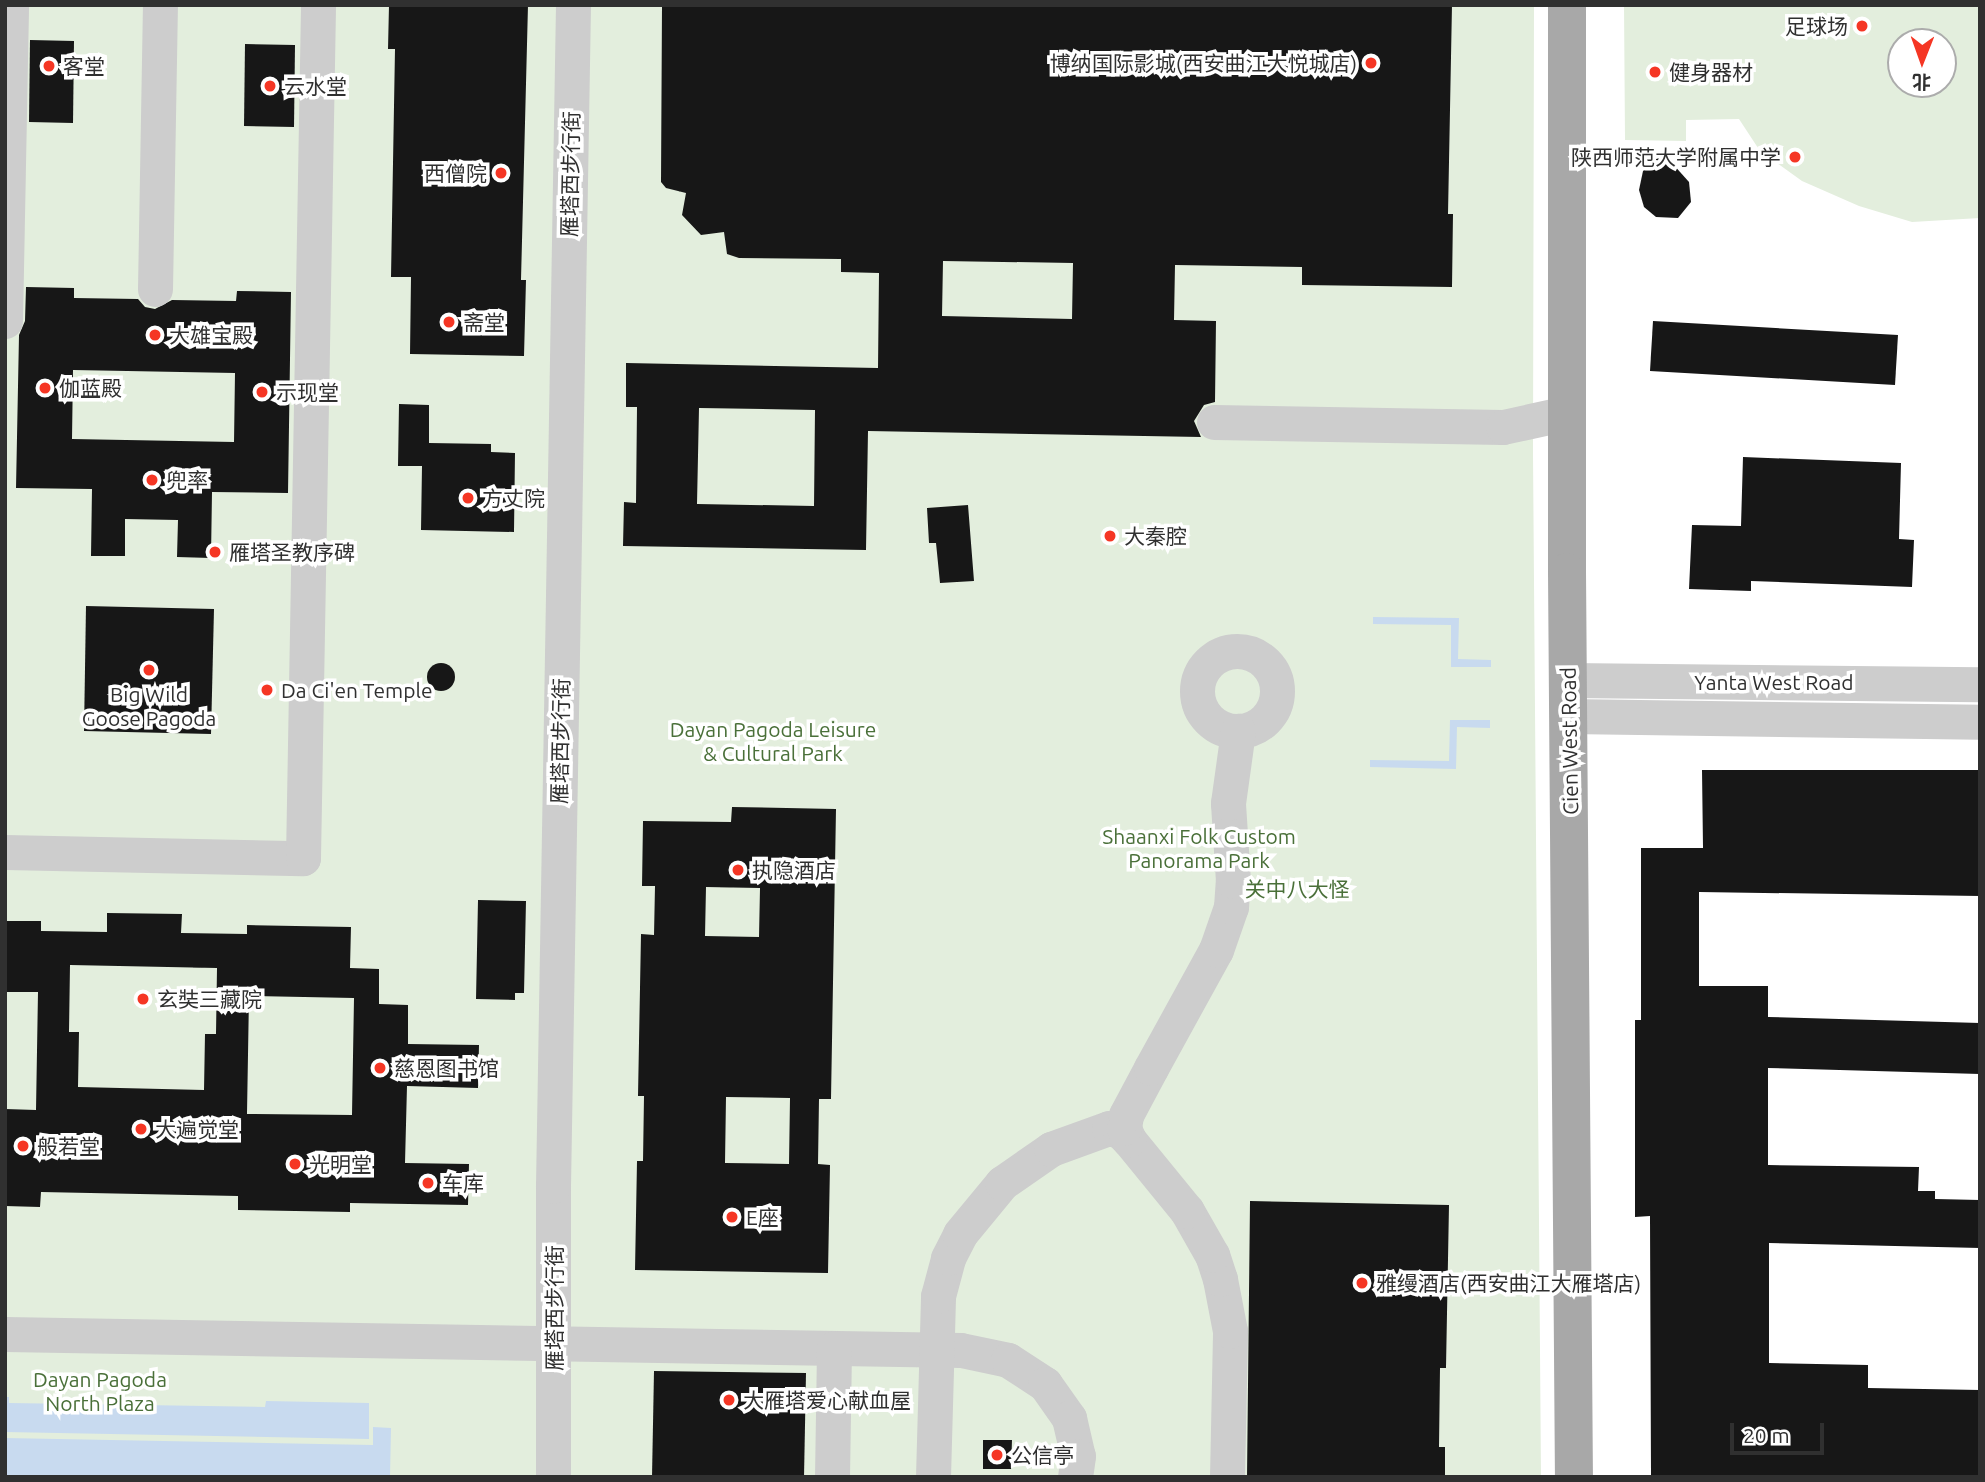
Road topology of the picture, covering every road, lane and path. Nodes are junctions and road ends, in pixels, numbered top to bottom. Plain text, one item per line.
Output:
1 (11, 5) edge
2 (160, 5) edge
3 (318, 5) edge
4 (573, 5) edge
5 (1567, 5) edge
6 (155, 289) dead end
7 (5, 321) edge
8 (1567, 413) dead end
9 (1214, 422) dead end
10 (1980, 684) edge
11 (1568, 698) junction
12 (1980, 722) edge
13 (1238, 731) dead end
14 (5, 852) edge
15 (1119, 1128) junction
16 (5, 1334) edge
17 (554, 1343) junction
18 (834, 1348) junction
19 (935, 1350) junction
20 (553, 1477) edge
21 (832, 1477) edge
22 (933, 1477) edge
23 (1075, 1477) edge
24 (1227, 1477) edge
25 (1574, 1477) edge

1 - 7 street
2 - 6 street
3 - 14 street
4 - 17 street, 雁塔西步行街
5 - 11 main road, Cien West Road
8 - 9 street
10 - 11 street, Yanta West Road
11 - 12 street, Yanta West Road
11 - 25 main road, Cien West Road
13 - 15 street
15 - 19 street
15 - 24 street
16 - 17 street
17 - 18 street
17 - 20 street, 雁塔西步行街
18 - 19 street
18 - 21 street
19 - 22 street
19 - 23 street

